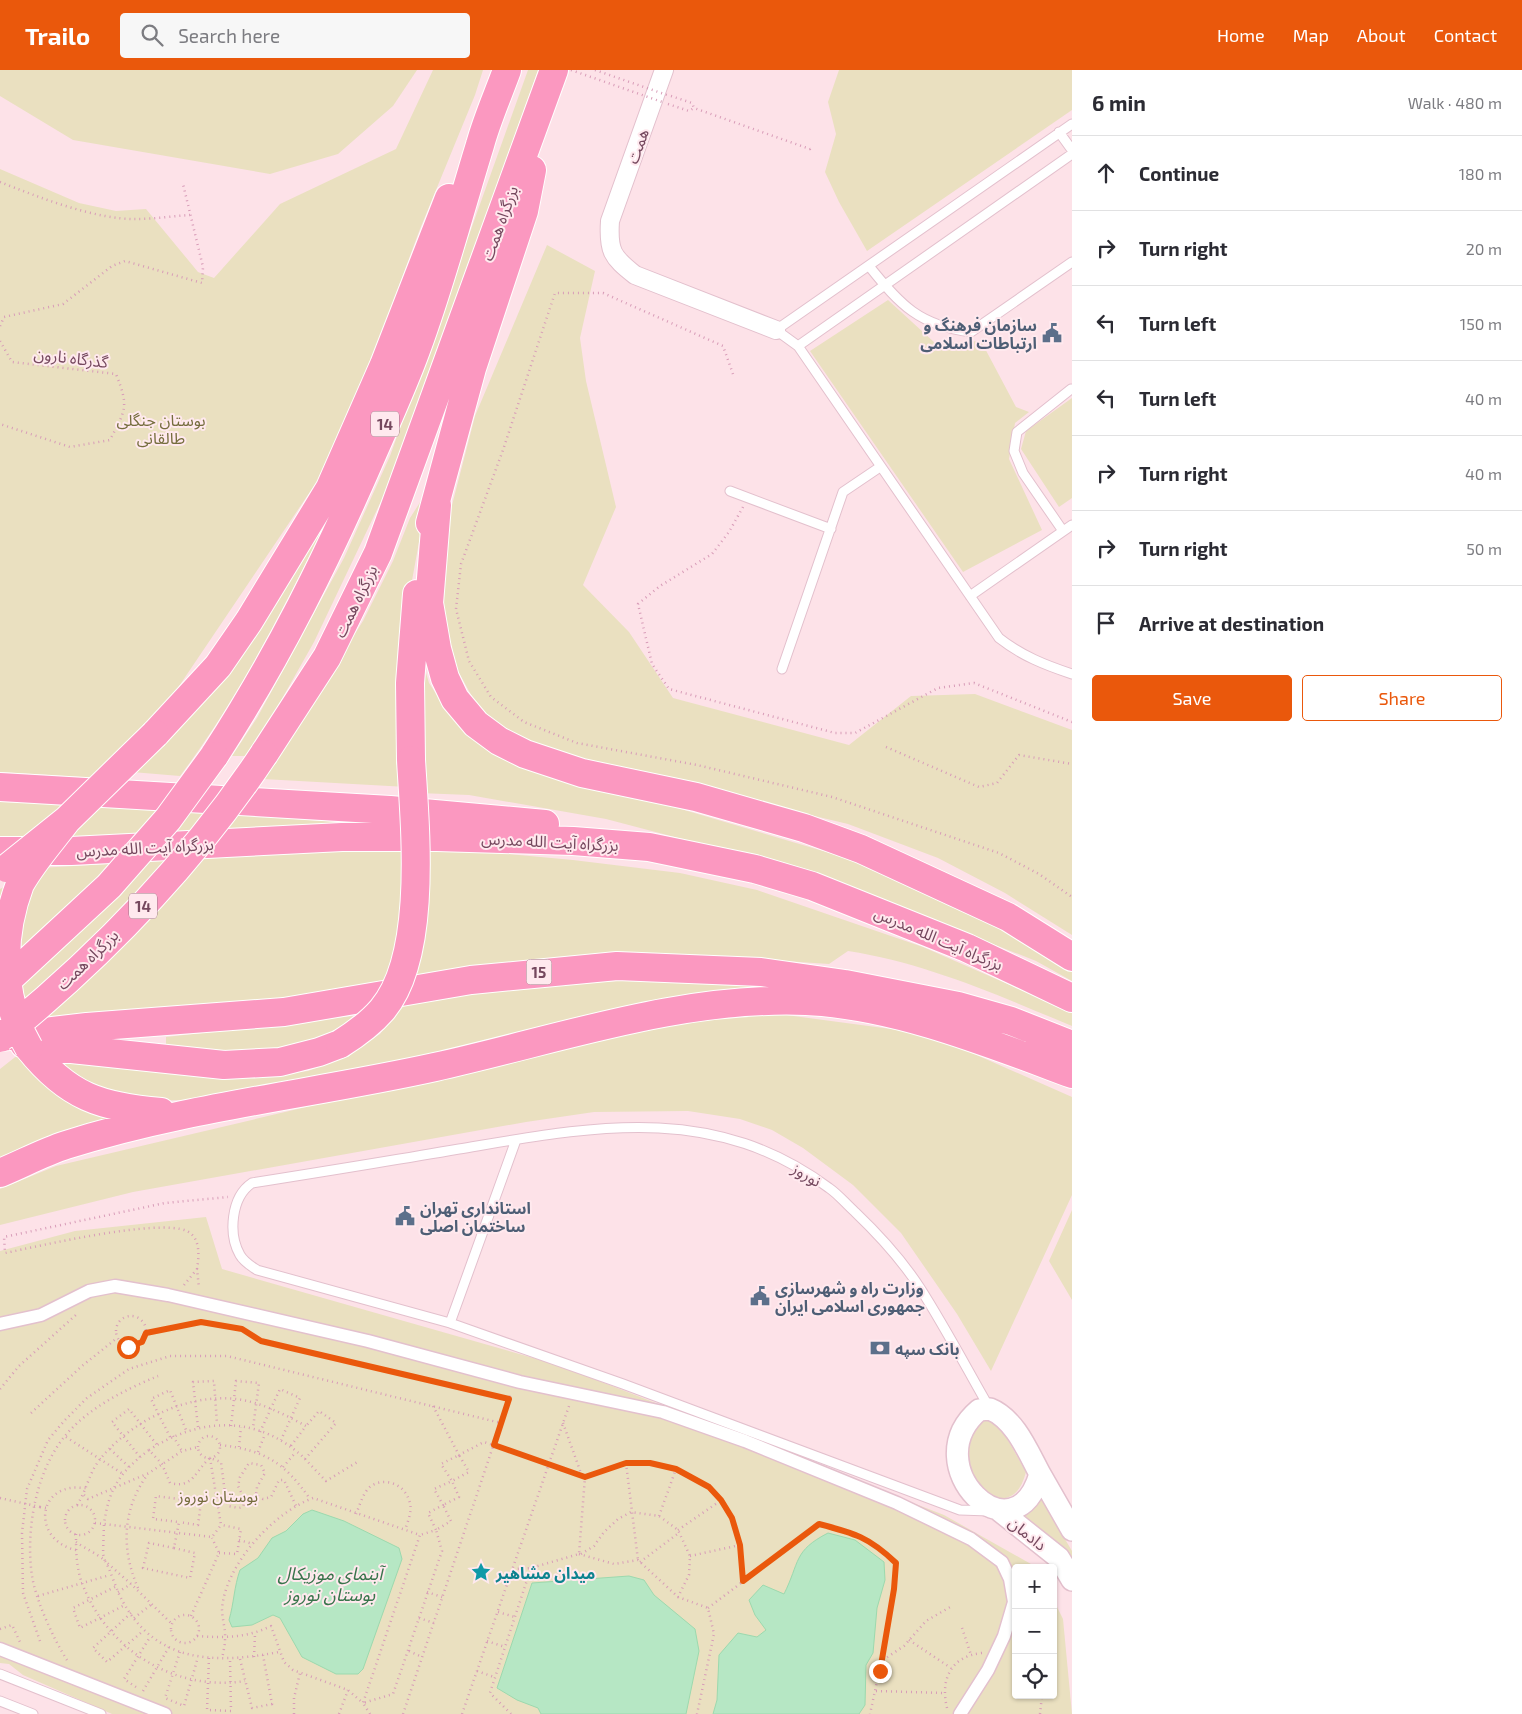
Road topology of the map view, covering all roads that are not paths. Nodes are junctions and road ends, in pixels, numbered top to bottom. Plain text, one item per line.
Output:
1 (507, 70) edge
2 (664, 70) edge
3 (558, 73) edge
4 (1072, 124) edge
5 (1059, 132) junction
6 (480, 142) junction
7 (1072, 150) edge
8 (1072, 154) edge
9 (1072, 262) edge
10 (869, 266) junction
11 (884, 285) junction
12 (776, 330) junction
13 (798, 346) junction
14 (1071, 389) edge
15 (880, 467) junction
16 (730, 491) dead end
17 (437, 505) junction
18 (1072, 526) edge
19 (831, 528) junction
20 (1064, 531) junction
21 (970, 596) junction
22 (782, 670) dead end
23 (1072, 674) edge
24 (0, 787) edge
25 (67, 820) junction
26 (649, 847) junction
27 (2, 864) edge
28 (1072, 958) edge
29 (0, 987) edge
30 (1072, 998) edge
31 (0, 1038) edge
32 (1072, 1045) edge
33 (1072, 1074) edge
34 (189, 1115) junction
35 (516, 1140) junction
36 (0, 1173) edge
37 (0, 1324) edge
38 (450, 1324) junction
39 (990, 1409) junction
40 (1040, 1474) junction
41 (1000, 1511) junction
42 (1072, 1530) edge
43 (1072, 1580) edge
44 (0, 1649) edge
45 (0, 1674) edge
46 (0, 1701) edge
47 (33, 1714) edge
48 (101, 1714) edge
49 (165, 1714) edge
50 (960, 1714) edge

1 - 6 highway, 14
2 - 12 street, همت
3 - 17 highway
3 - 31 highway, بزرگراه همت / 14, bridge
4 - 5 lane
5 - 7 lane
5 - 10 lane
6 - 25 highway, bridge
6 - 29 highway, 14, bridge
8 - 11 lane
9 - 11 lane
10 - 11 lane
10 - 12 lane
11 - 13 lane
12 - 13 lane
13 - 15 lane
14 - 20 lane
15 - 19 lane
15 - 21 lane
16 - 19 lane
17 - 28 highway
17 - 31 highway, bridge
18 - 20 lane
19 - 22 lane
20 - 21 lane
21 - 23 lane
24 - 26 highway
25 - 27 highway, bridge
25 - 34 highway, bridge
26 - 27 highway, بزرگراه آیت الله مدرس
26 - 30 highway, بزرگراه آیت الله مدرس
31 - 32 highway, 15
33 - 34 highway
34 - 36 highway
35 - 38 lane
35 - 38 lane, نوروز
35 - 39 lane, نوروز
37 - 50 street
38 - 41 lane
39 - 40 street
39 - 41 street
40 - 41 street
40 - 42 street, دادمان
41 - 43 street, دادمان
44 - 49 street
45 - 48 lane
46 - 47 lane

